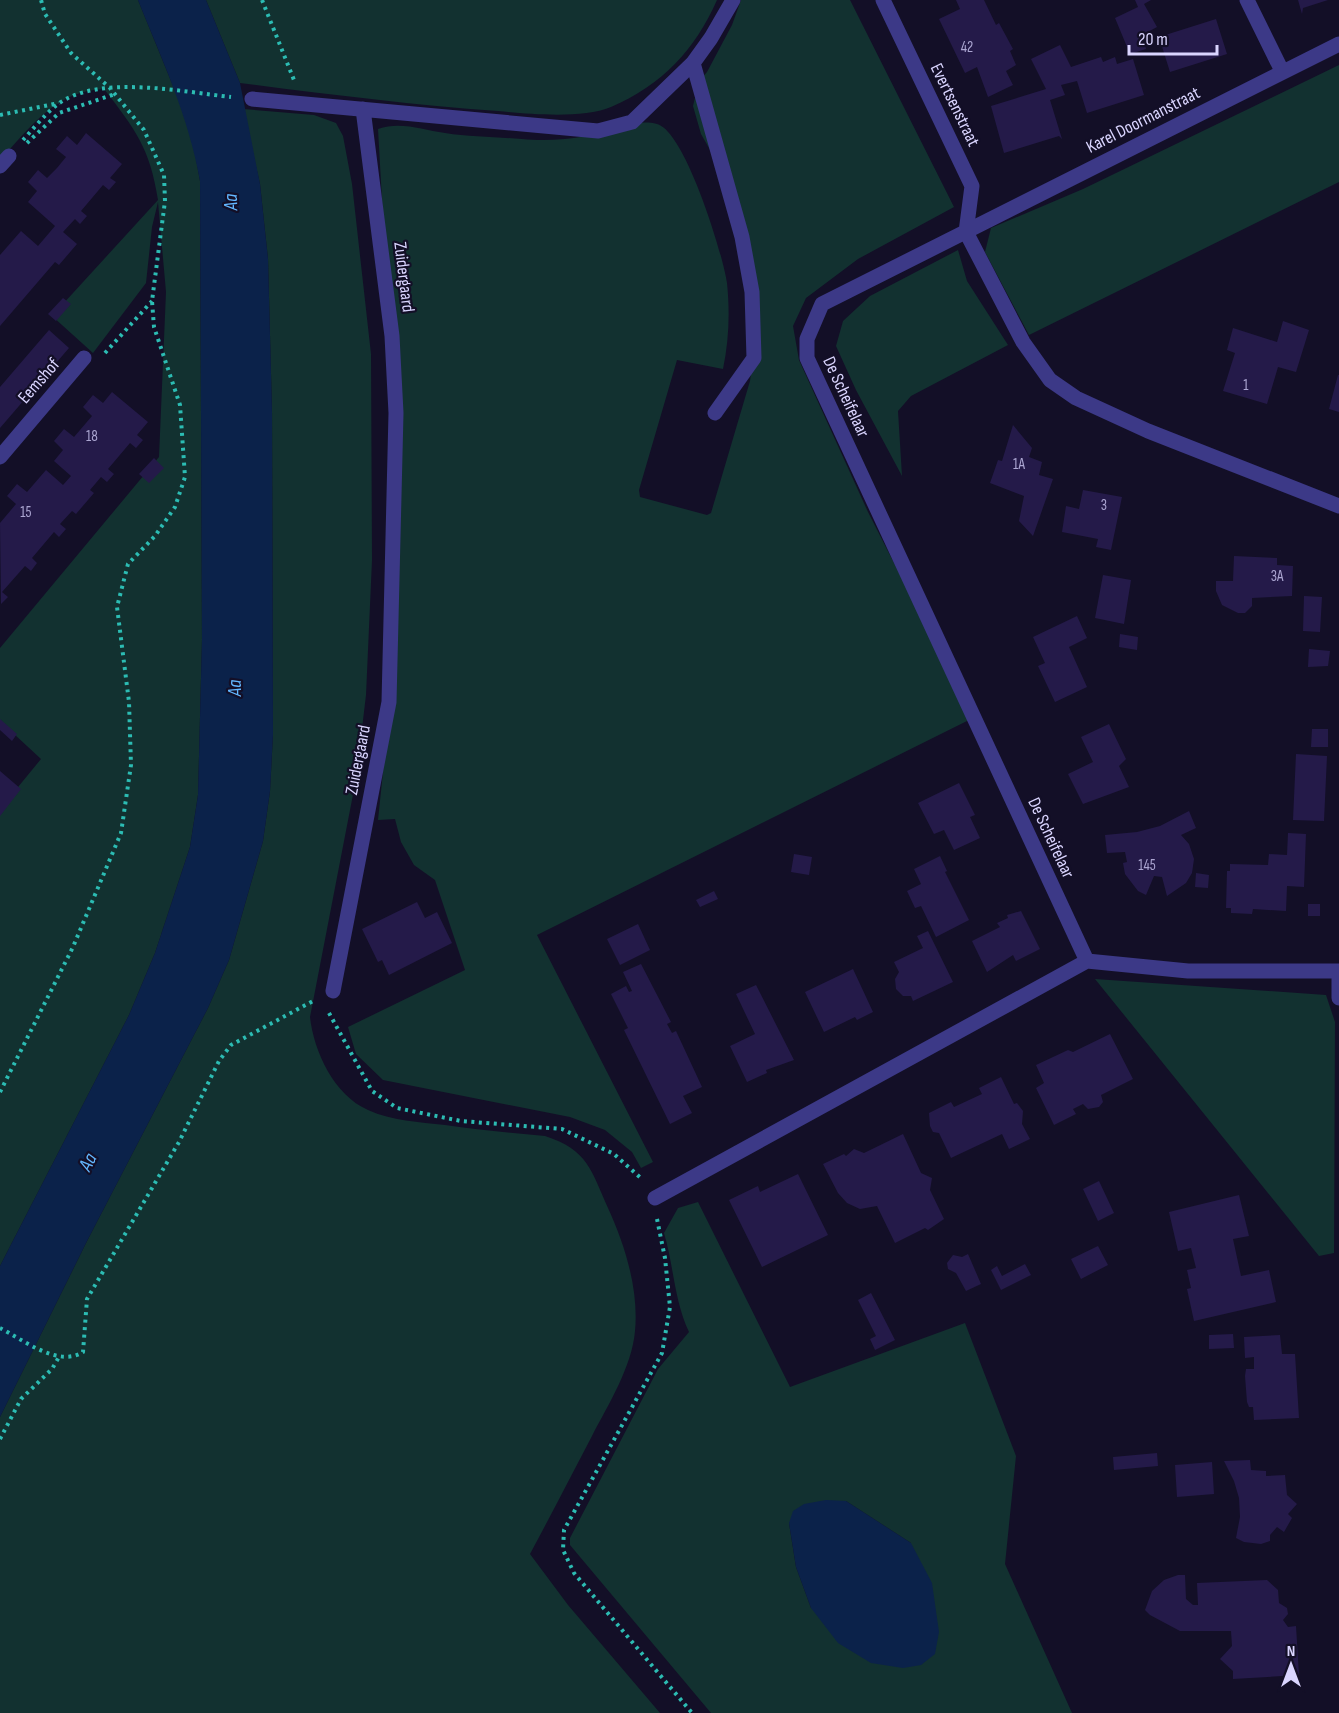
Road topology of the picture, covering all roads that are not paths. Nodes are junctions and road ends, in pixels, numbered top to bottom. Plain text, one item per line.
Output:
1 (733, 0) edge
2 (883, 0) edge
3 (1247, 0) edge
4 (1339, 44) edge
5 (693, 63) junction
6 (1282, 71) junction
7 (252, 99) road end
8 (363, 109) junction
9 (966, 232) junction
10 (84, 358) road end
11 (715, 413) dead end
12 (0, 457) edge
13 (1339, 506) edge
14 (1087, 961) junction
15 (1339, 971) edge
16 (333, 991) road end
17 (1339, 998) edge
18 (655, 1198) road end

1 - 5 street
2 - 9 street, Evertsenstraat
3 - 6 street
4 - 6 street, Karel Doormanstraat
5 - 8 street
5 - 11 street
6 - 9 street, Karel Doormanstraat
7 - 8 street
8 - 16 street, Zuidergaard
9 - 13 street
9 - 14 street, De Scheifelaar
10 - 12 street, Eemshof
14 - 15 street
14 - 18 street
15 - 17 street

